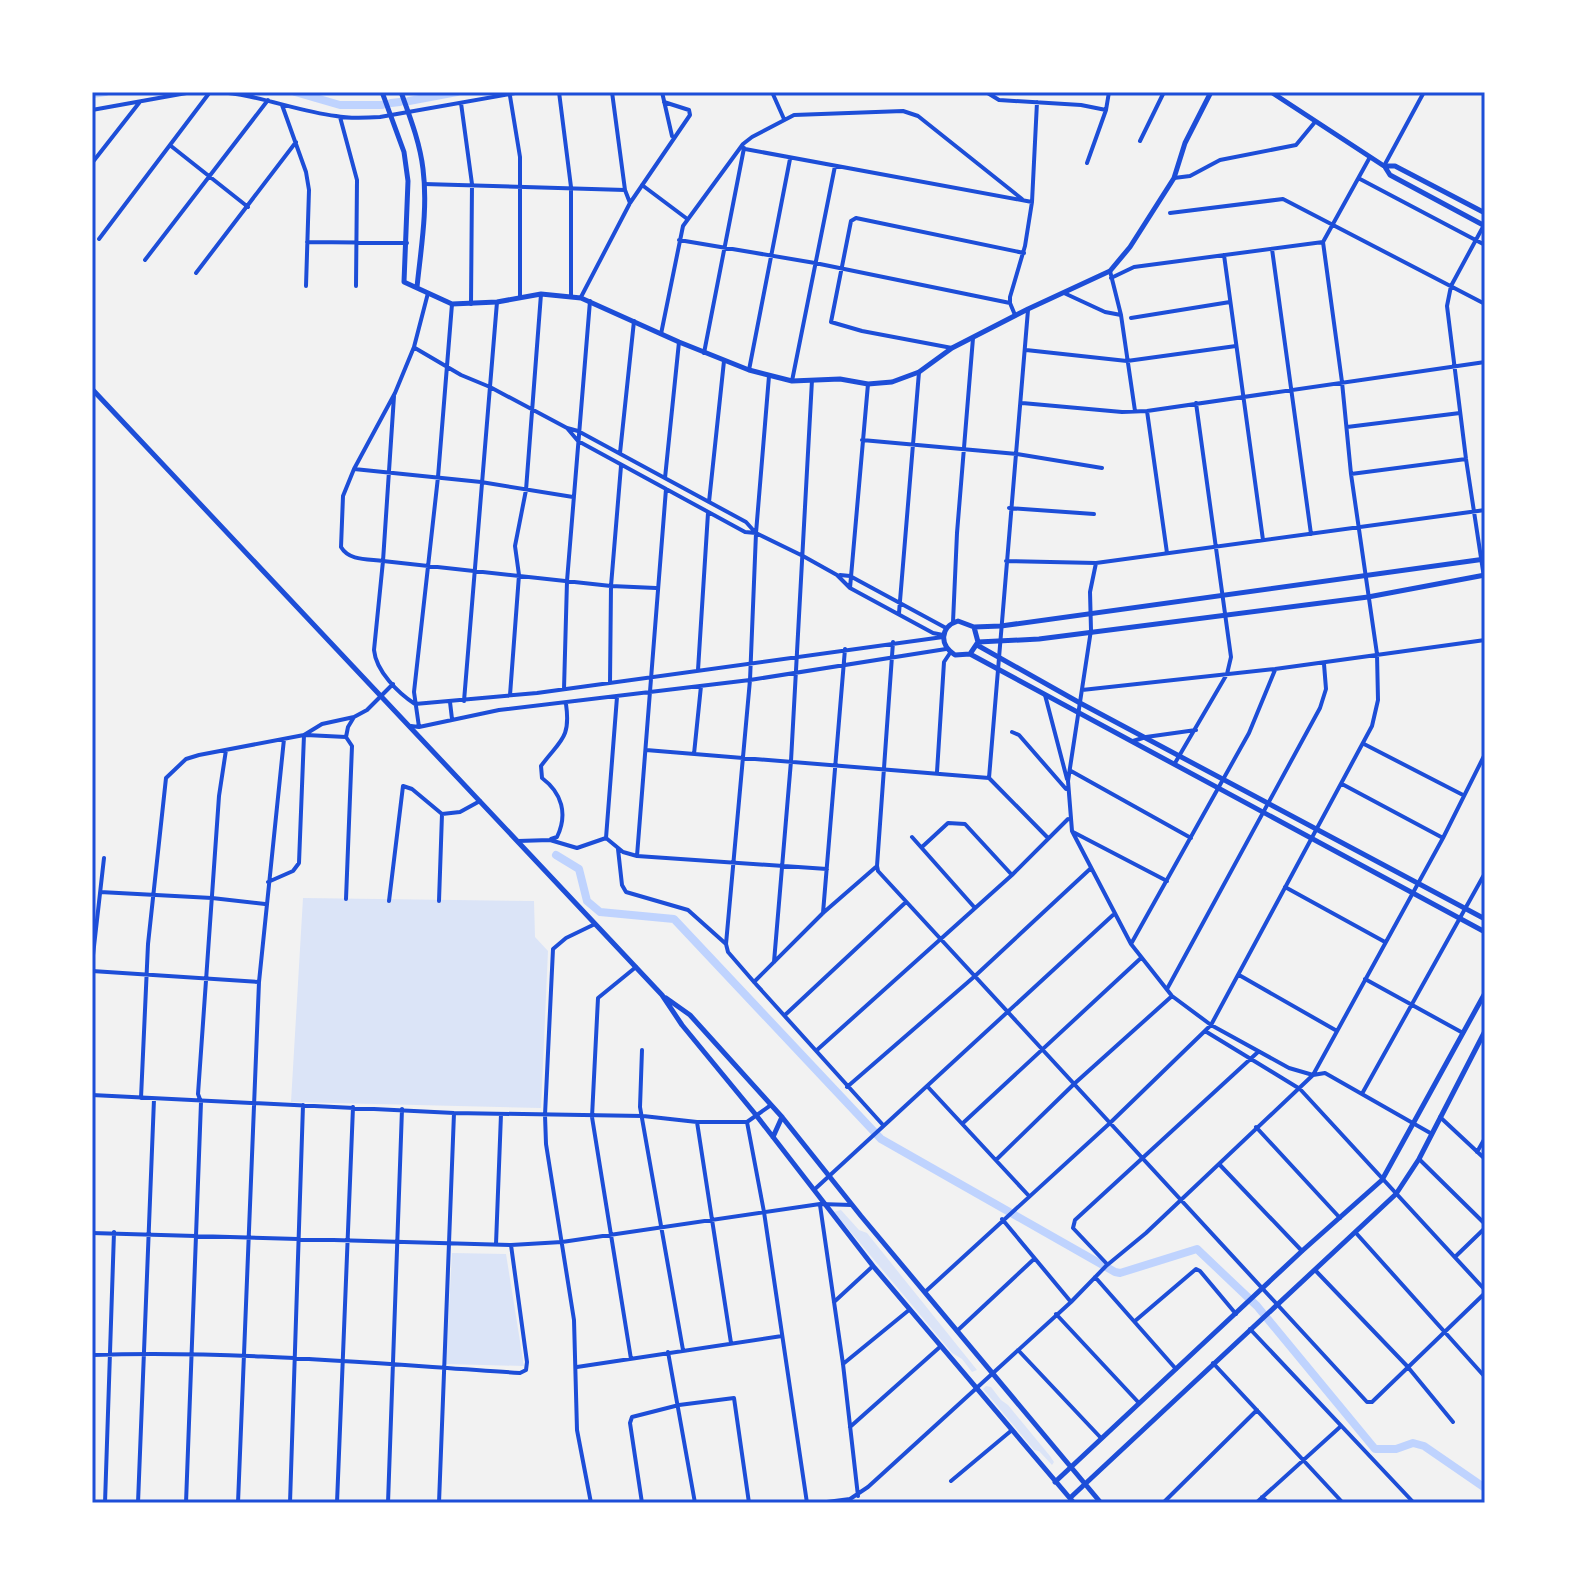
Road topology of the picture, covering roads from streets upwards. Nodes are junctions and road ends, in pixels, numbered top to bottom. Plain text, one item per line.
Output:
1 (192, 92) edge
2 (210, 92) edge
3 (217, 92) edge
4 (342, 92) edge
5 (376, 92) edge
6 (382, 92) edge
7 (401, 92) edge
8 (521, 92) edge
9 (559, 92) edge
10 (612, 92) edge
11 (662, 92) edge
12 (772, 92) edge
13 (986, 92) edge
14 (1109, 92) edge
15 (1164, 92) edge
16 (1211, 92) edge
17 (1271, 92) edge
18 (1424, 92) edge
19 (510, 95) junction
20 (268, 100) junction
21 (140, 101) junction
22 (664, 102) junction
23 (1037, 102) junction
24 (461, 103) junction
25 (282, 105) junction
26 (92, 110) edge
27 (1106, 110) junction
28 (408, 112) junction
29 (391, 114) junction
30 (340, 117) junction
31 (784, 119) junction
32 (1315, 122) junction
33 (673, 138) junction
34 (1140, 141) dead end
35 (296, 142) junction
36 (171, 146) junction
37 (744, 147) junction
38 (1370, 157) junction
39 (790, 159) junction
40 (92, 163) edge
41 (1087, 163) dead end
42 (835, 166) junction
43 (1384, 166) junction
44 (209, 176) junction
45 (1174, 178) junction
46 (1358, 178) junction
47 (424, 184) junction
48 (472, 184) junction
49 (642, 185) junction
50 (520, 186) junction
51 (571, 187) junction
52 (625, 190) junction
53 (1022, 199) junction
54 (1032, 202) junction
55 (630, 203) junction
56 (248, 207) junction
57 (1170, 213) dead end
58 (1485, 213) edge
59 (686, 218) junction
60 (1334, 224) junction
61 (1484, 226) edge
62 (99, 239) dead end
63 (1476, 239) junction
64 (679, 240) junction
65 (307, 242) junction
66 (1323, 242) junction
67 (358, 243) junction
68 (407, 243) junction
69 (1485, 245) edge
70 (725, 248) junction
71 (1272, 249) junction
72 (1024, 253) junction
73 (1224, 255) junction
74 (771, 256) junction
75 (145, 260) dead end
76 (815, 263) junction
77 (840, 268) junction
78 (196, 273) dead end
79 (1110, 274) junction
80 (306, 286) dead end
81 (356, 286) dead end
82 (1451, 286) junction
83 (417, 287) junction
84 (428, 293) junction
85 (1064, 293) junction
86 (541, 294) junction
87 (520, 296) junction
88 (571, 296) junction
89 (581, 298) junction
90 (590, 301) junction
91 (497, 302) junction
92 (1230, 302) junction
93 (1010, 303) junction
94 (452, 304) junction
95 (471, 304) junction
96 (1485, 304) edge
97 (1028, 309) junction
98 (1015, 315) junction
99 (1121, 315) junction
100 (1131, 318) dead end
101 (634, 321) junction
102 (661, 334) junction
103 (973, 337) junction
104 (679, 342) junction
105 (1236, 346) junction
106 (414, 347) junction
107 (952, 348) junction
108 (1026, 350) junction
109 (704, 353) junction
110 (724, 361) junction
111 (1127, 361) junction
112 (1485, 362) edge
113 (447, 365) junction
114 (1454, 366) junction
115 (749, 370) junction
116 (919, 372) junction
117 (769, 376) junction
118 (812, 380) junction
119 (792, 381) junction
120 (1342, 382) junction
121 (868, 384) junction
122 (490, 387) junction
123 (92, 389) edge
124 (1291, 389) junction
125 (395, 393) junction
126 (1243, 395) junction
127 (1022, 403) junction
128 (1196, 403) junction
129 (533, 410) junction
130 (1135, 411) junction
131 (1147, 411) junction
132 (1460, 413) junction
133 (1347, 427) junction
134 (567, 428) junction
135 (578, 431) junction
136 (862, 440) junction
137 (578, 441) junction
138 (912, 447) junction
139 (963, 450) junction
140 (620, 453) junction
141 (1017, 454) junction
142 (1466, 459) junction
143 (621, 465) junction
144 (1102, 468) dead end
145 (354, 469) junction
146 (390, 472) junction
147 (1351, 474) junction
148 (438, 477) junction
149 (665, 478) junction
150 (481, 482) junction
151 (666, 489) junction
152 (526, 490) junction
153 (573, 497) junction
154 (709, 502) junction
155 (1009, 508) junction
156 (1485, 510) edge
157 (709, 511) junction
158 (1474, 512) junction
159 (1094, 514) dead end
160 (1358, 527) junction
161 (756, 533) junction
162 (1311, 534) junction
163 (1263, 540) junction
164 (1215, 546) junction
165 (1167, 553) junction
166 (803, 556) junction
167 (1483, 559) edge
168 (383, 561) junction
169 (1006, 561) junction
170 (1096, 563) junction
171 (429, 565) junction
172 (474, 569) junction
173 (519, 575) junction
174 (837, 575) junction
175 (1484, 575) edge
176 (850, 576) junction
177 (1365, 577) junction
178 (567, 581) junction
179 (1485, 584) edge
180 (611, 586) junction
181 (656, 588) junction
182 (850, 588) junction
183 (1222, 595) junction
184 (1368, 597) junction
185 (899, 604) junction
186 (1092, 612) junction
187 (899, 614) junction
188 (1225, 615) junction
189 (953, 622) junction
190 (1001, 626) junction
191 (974, 627) junction
192 (1091, 630) junction
193 (944, 633) junction
194 (1485, 640) edge
195 (893, 642) junction
196 (978, 643) junction
197 (1000, 643) junction
198 (845, 649) junction
199 (948, 651) junction
200 (970, 654) junction
201 (1377, 654) junction
202 (796, 658) junction
203 (998, 658) junction
204 (893, 659) junction
205 (1324, 663) junction
206 (749, 665) junction
207 (844, 665) junction
208 (997, 668) junction
209 (1275, 669) junction
210 (698, 670) junction
211 (796, 673) junction
212 (1227, 674) junction
213 (651, 677) junction
214 (750, 680) junction
215 (610, 683) junction
216 (393, 684) junction
217 (701, 686) junction
218 (564, 689) junction
219 (1082, 690) junction
220 (650, 692) junction
221 (510, 695) junction
222 (1045, 695) junction
223 (499, 696) junction
224 (617, 696) junction
225 (381, 697) junction
226 (464, 701) junction
227 (450, 702) junction
228 (1080, 703) junction
229 (415, 704) junction
230 (566, 704) junction
231 (499, 710) junction
232 (1079, 714) junction
233 (354, 717) junction
234 (452, 719) junction
235 (409, 726) junction
236 (419, 727) junction
237 (1196, 730) junction
238 (1012, 732) dead end
239 (304, 735) junction
240 (1146, 737) junction
241 (348, 738) junction
242 (284, 739) junction
243 (1133, 741) junction
244 (1364, 744) junction
245 (226, 750) junction
246 (646, 750) junction
247 (694, 754) junction
248 (1485, 754) edge
249 (1179, 755) junction
250 (742, 757) junction
251 (791, 761) junction
252 (1483, 762) edge
253 (1175, 763) junction
254 (836, 764) junction
255 (884, 768) junction
256 (1070, 771) junction
257 (937, 772) junction
258 (989, 778) junction
259 (1223, 780) junction
260 (1068, 781) junction
261 (1342, 784) junction
262 (1218, 789) junction
263 (1068, 791) junction
264 (1463, 795) junction
265 (480, 801) junction
266 (1269, 804) junction
267 (1263, 813) junction
268 (442, 814) junction
269 (1069, 818) junction
270 (1318, 830) junction
271 (1072, 831) junction
272 (912, 837) dead end
273 (606, 838) junction
274 (1048, 838) junction
275 (1191, 838) junction
276 (1443, 838) junction
277 (550, 840) junction
278 (1312, 840) junction
279 (518, 841) junction
280 (922, 847) junction
281 (618, 849) junction
282 (637, 856) junction
283 (104, 858) dead end
284 (732, 863) junction
285 (877, 866) junction
286 (781, 867) junction
287 (827, 869) junction
288 (1090, 869) junction
289 (1485, 873) edge
290 (1012, 875) junction
291 (1167, 881) junction
292 (268, 882) junction
293 (1418, 883) junction
294 (1285, 887) junction
295 (100, 892) junction
296 (1413, 892) junction
297 (154, 895) junction
298 (212, 898) junction
299 (346, 899) dead end
300 (389, 901) dead end
301 (439, 901) dead end
302 (906, 901) junction
303 (265, 904) junction
304 (975, 908) junction
305 (1465, 908) junction
306 (823, 913) junction
307 (1114, 914) junction
308 (1460, 918) junction
309 (1485, 919) edge
310 (595, 924) junction
311 (1485, 932) edge
312 (941, 939) junction
313 (1385, 942) junction
314 (726, 944) junction
315 (1131, 944) junction
316 (1141, 958) junction
317 (774, 962) junction
318 (92, 964) edge
319 (636, 967) junction
320 (92, 971) edge
321 (147, 975) junction
322 (1238, 975) junction
323 (975, 976) junction
324 (205, 978) junction
325 (1365, 979) junction
326 (259, 982) junction
327 (754, 982) junction
328 (1167, 989) junction
329 (1485, 993) edge
330 (662, 995) junction
331 (1172, 996) junction
332 (1410, 1004) junction
333 (1007, 1011) junction
334 (785, 1015) junction
335 (1211, 1025) junction
336 (1205, 1031) junction
337 (1337, 1031) junction
338 (1485, 1031) edge
339 (1463, 1033) junction
340 (1042, 1048) junction
341 (642, 1050) dead end
342 (817, 1050) junction
343 (1258, 1052) junction
344 (1250, 1058) junction
345 (1313, 1075) junction
346 (1074, 1084) junction
347 (927, 1086) junction
348 (847, 1087) junction
349 (1300, 1089) junction
350 (1363, 1092) junction
351 (92, 1095) edge
352 (141, 1098) junction
353 (154, 1099) junction
354 (201, 1102) junction
355 (256, 1103) junction
356 (303, 1105) junction
357 (771, 1105) junction
358 (353, 1107) junction
359 (402, 1109) junction
360 (454, 1113) junction
361 (501, 1114) junction
362 (545, 1115) junction
363 (756, 1115) junction
364 (643, 1116) junction
365 (592, 1117) junction
366 (782, 1117) junction
367 (1440, 1117) junction
368 (697, 1122) junction
369 (747, 1122) junction
370 (963, 1123) junction
371 (1110, 1123) junction
372 (1413, 1124) junction
373 (883, 1125) junction
374 (1256, 1127) junction
375 (1432, 1134) junction
376 (773, 1137) junction
377 (1485, 1138) edge
378 (1477, 1152) junction
379 (1142, 1158) junction
380 (1419, 1159) junction
381 (1485, 1159) edge
382 (996, 1160) junction
383 (1219, 1164) junction
384 (829, 1174) junction
385 (1382, 1180) junction
386 (815, 1189) junction
387 (1396, 1194) junction
388 (1029, 1196) junction
389 (1181, 1200) junction
390 (820, 1204) junction
391 (852, 1205) junction
392 (827, 1206) junction
393 (764, 1212) junction
394 (1004, 1218) junction
395 (1340, 1218) junction
396 (713, 1220) junction
397 (1485, 1226) edge
398 (662, 1227) junction
399 (114, 1232) junction
400 (92, 1233) edge
401 (148, 1233) junction
402 (1356, 1233) junction
403 (196, 1234) junction
404 (610, 1235) junction
405 (248, 1236) junction
406 (298, 1239) junction
407 (347, 1240) junction
408 (397, 1242) junction
409 (562, 1242) junction
410 (448, 1244) junction
411 (496, 1244) junction
412 (511, 1245) junction
413 (1302, 1251) junction
414 (1456, 1256) junction
415 (1035, 1259) junction
416 (873, 1266) junction
417 (1105, 1267) junction
418 (1315, 1270) junction
419 (1095, 1277) junction
420 (1263, 1289) junction
421 (1485, 1291) edge
422 (925, 1292) junction
423 (834, 1302) junction
424 (1071, 1302) junction
425 (1277, 1304) junction
426 (910, 1309) junction
427 (1056, 1314) junction
428 (1236, 1314) junction
429 (1135, 1321) junction
430 (1250, 1329) junction
431 (957, 1331) junction
432 (1444, 1331) junction
433 (782, 1336) junction
434 (731, 1343) junction
435 (941, 1346) junction
436 (683, 1350) junction
437 (1018, 1350) junction
438 (668, 1352) junction
439 (110, 1353) junction
440 (143, 1354) junction
441 (92, 1355) edge
442 (191, 1355) junction
443 (242, 1357) junction
444 (631, 1359) junction
445 (293, 1360) junction
446 (341, 1361) junction
447 (392, 1363) junction
448 (1213, 1363) junction
449 (843, 1364) junction
450 (1407, 1366) junction
451 (577, 1367) junction
452 (443, 1368) junction
453 (1176, 1369) junction
454 (992, 1373) junction
455 (1485, 1377) edge
456 (976, 1386) junction
457 (1139, 1403) junction
458 (679, 1405) junction
459 (1257, 1410) junction
460 (1453, 1422) dead end
461 (850, 1427) junction
462 (1340, 1427) junction
463 (1012, 1430) junction
464 (1101, 1438) junction
465 (1302, 1460) junction
466 (1070, 1467) junction
467 (951, 1481) dead end
468 (1055, 1482) junction
469 (1085, 1485) junction
470 (858, 1496) junction
471 (1262, 1497) junction
472 (1072, 1500) edge
473 (105, 1503) edge
474 (138, 1503) edge
475 (186, 1503) edge
476 (238, 1503) edge
477 (290, 1503) edge
478 (337, 1503) edge
479 (388, 1503) edge
480 (439, 1503) edge
481 (591, 1503) edge
482 (642, 1503) edge
483 (695, 1503) edge
484 (749, 1503) edge
485 (807, 1503) edge
486 (819, 1503) edge
487 (1101, 1503) edge
488 (1163, 1503) edge
489 (1256, 1503) edge
490 (1268, 1503) edge
491 (1343, 1503) edge
492 (1414, 1503) edge

1 - 21 street
2 - 36 street
3 - 20 street
4 - 5 street
6 - 29 street
7 - 28 street
8 - 19 street
9 - 51 street
10 - 52 street
11 - 22 street
12 - 31 street
13 - 23 street
14 - 27 street
15 - 34 street
16 - 45 street
17 - 32 street
18 - 43 street
19 - 24 street
19 - 50 street
20 - 25 street
20 - 44 street
21 - 26 street
21 - 40 street
22 - 33 street
22 - 33 street
23 - 27 street
23 - 54 street
24 - 28 street
24 - 48 street
25 - 30 street
25 - 35 street
27 - 41 street
28 - 29 street
28 - 47 street
29 - 30 street
29 - 68 street
30 - 67 street
31 - 37 street
31 - 53 street
32 - 38 street
32 - 45 street
33 - 49 street
35 - 56 street
35 - 65 street
36 - 44 street
36 - 62 street
37 - 39 street
37 - 59 street
37 - 70 street
38 - 43 street
38 - 46 street
39 - 42 street
39 - 74 street
42 - 53 street
42 - 76 street
43 - 58 street
43 - 61 street
44 - 56 street
44 - 75 street
45 - 79 street
46 - 60 street
46 - 63 street
47 - 48 street
47 - 83 street
48 - 50 street
48 - 95 street
49 - 55 street
49 - 59 street
50 - 51 street
50 - 87 street
51 - 52 street
51 - 88 street
52 - 55 street
53 - 54 street
54 - 72 street
55 - 89 street
56 - 78 street
57 - 60 street
59 - 64 street
60 - 66 street
60 - 82 street
61 - 63 street
63 - 69 street
63 - 82 street
64 - 70 street
64 - 102 street
65 - 67 street
65 - 80 street
66 - 71 street
66 - 120 street
67 - 68 street
67 - 81 street
68 - 83 street
70 - 74 street
70 - 109 street
71 - 73 street
71 - 124 street
72 - 77 street
72 - 93 street
73 - 79 street
73 - 92 street
74 - 76 street
74 - 115 street
76 - 77 street
76 - 119 street
77 - 93 street
77 - 107 street
79 - 85 street
79 - 99 street
82 - 96 street
82 - 114 street
83 - 84 street
84 - 94 street
84 - 106 street
85 - 97 street
85 - 99 street
86 - 87 street
86 - 88 street
86 - 129 street
87 - 91 street
88 - 89 street
89 - 90 street
90 - 101 street
90 - 135 street
91 - 95 street
91 - 122 street
92 - 100 street
92 - 105 street
93 - 98 street
94 - 95 street
94 - 113 street
97 - 98 street
97 - 108 street
98 - 103 street
99 - 111 street
101 - 102 street
101 - 140 street
102 - 104 street
103 - 107 street
103 - 139 street
104 - 109 street
104 - 149 street
105 - 111 street
105 - 126 street
106 - 113 street
106 - 125 street
107 - 116 street
108 - 111 street
108 - 127 street
109 - 110 street
110 - 115 street
110 - 154 street
111 - 130 street
112 - 114 street
113 - 122 street
113 - 148 street
114 - 120 street
114 - 132 street
115 - 117 street
116 - 121 street
116 - 138 street
117 - 119 street
117 - 161 street
118 - 119 street
118 - 121 street
118 - 166 street
120 - 124 street
120 - 133 street
121 - 136 street
122 - 129 street
122 - 150 street
123 - 225 street
124 - 126 street
124 - 162 street
125 - 145 street
125 - 146 street
126 - 128 street
126 - 163 street
127 - 130 street
127 - 141 street
128 - 131 street
128 - 164 street
129 - 134 street
129 - 152 street
130 - 131 street
131 - 165 street
132 - 133 street
132 - 142 street
133 - 147 street
134 - 135 street
134 - 137 street
135 - 137 street
135 - 140 street
136 - 138 street
136 - 176 street
137 - 143 street
137 - 153 street
138 - 139 street
138 - 185 street
139 - 141 street
139 - 189 street
140 - 149 street
141 - 144 street
141 - 155 street
142 - 147 street
142 - 158 street
143 - 151 street
143 - 180 street
145 - 146 street
145 - 168 street
146 - 148 street
146 - 168 street
147 - 160 street
148 - 150 street
148 - 171 street
149 - 154 street
150 - 152 street
150 - 172 street
151 - 157 street
151 - 181 street
152 - 153 street
152 - 173 street
153 - 178 street
154 - 161 street
155 - 159 street
155 - 169 street
156 - 158 street
157 - 161 street
157 - 210 street
158 - 160 street
158 - 167 street
160 - 162 street
160 - 177 street
161 - 166 street
161 - 206 street
162 - 163 street
163 - 164 street
164 - 165 street
164 - 183 street
165 - 170 street
166 - 174 street
166 - 202 street
167 - 175 street
167 - 177 street
168 - 171 street
168 - 216 street
169 - 170 street
169 - 190 street
170 - 186 street
171 - 172 street
171 - 229 street
172 - 173 street
172 - 226 street
173 - 178 street
173 - 221 street
174 - 176 street
174 - 182 street
175 - 179 street
175 - 184 street
176 - 182 street
176 - 185 street
177 - 183 street
177 - 184 street
178 - 180 street
178 - 218 street
180 - 181 street
180 - 215 street
181 - 213 street
182 - 187 street
183 - 186 street
183 - 188 street
184 - 188 street
184 - 201 street
185 - 187 street
185 - 193 street
186 - 190 street
186 - 192 street
187 - 193 street
188 - 192 street
188 - 212 street
189 - 191 street
189 - 193 street
190 - 191 street
190 - 197 street
191 - 196 street
192 - 197 street
192 - 219 street
193 - 195 street
193 - 199 street
194 - 201 street
195 - 198 street
195 - 204 street
196 - 197 street
196 - 200 street
196 - 203 street
197 - 203 street
198 - 202 street
198 - 207 street
199 - 200 street
199 - 204 street
199 - 257 street
200 - 208 street
201 - 205 street
201 - 244 street
202 - 206 street
202 - 211 street
203 - 208 street
203 - 228 street
204 - 207 street
204 - 255 street
205 - 209 street
205 - 266 street
206 - 210 street
206 - 214 street
207 - 211 street
207 - 254 street
208 - 222 street
208 - 258 street
209 - 212 street
209 - 259 street
210 - 213 street
211 - 214 street
211 - 251 street
212 - 219 street
212 - 237 street
213 - 215 street
213 - 220 street
214 - 217 street
214 - 250 street
215 - 218 street
216 - 225 street
216 - 229 street
217 - 220 street
217 - 247 street
218 - 221 street
219 - 228 street
220 - 224 street
220 - 246 street
221 - 223 street
222 - 232 street
222 - 260 street
223 - 226 street
223 - 231 street
224 - 230 street
224 - 273 street
225 - 233 street
225 - 235 street
226 - 227 street
227 - 229 street
227 - 234 street
228 - 232 street
228 - 240 street
229 - 236 street
230 - 231 street
230 - 277 street
231 - 234 street
232 - 243 street
232 - 256 street
233 - 239 street
233 - 241 street
234 - 236 street
235 - 236 street
235 - 265 street
237 - 240 street
237 - 249 street
238 - 263 street
239 - 241 street
239 - 242 street
239 - 292 street
240 - 243 street
240 - 249 street
241 - 299 street
242 - 245 street
242 - 292 street
243 - 253 street
244 - 261 street
244 - 264 street
245 - 297 street
245 - 298 street
246 - 247 street
246 - 282 street
247 - 250 street
248 - 252 street
249 - 253 street
249 - 259 street
250 - 251 street
250 - 284 street
251 - 254 street
251 - 286 street
252 - 264 street
253 - 262 street
254 - 255 street
254 - 287 street
255 - 257 street
255 - 285 street
256 - 260 street
256 - 275 street
257 - 258 street
258 - 274 street
259 - 262 street
259 - 266 street
260 - 263 street
261 - 270 street
261 - 276 street
262 - 267 street
262 - 275 street
263 - 269 street
264 - 276 street
265 - 268 street
265 - 279 street
266 - 267 street
266 - 270 street
267 - 278 street
267 - 328 street
268 - 300 street
268 - 301 street
269 - 271 street
269 - 274 street
270 - 278 street
270 - 293 street
271 - 288 street
271 - 291 street
272 - 280 street
273 - 277 street
273 - 281 street
274 - 290 street
275 - 291 street
276 - 293 street
277 - 279 street
278 - 294 street
278 - 296 street
279 - 310 street
280 - 290 street
280 - 304 street
281 - 282 street
281 - 314 street
282 - 284 street
283 - 295 street
284 - 286 street
284 - 314 street
285 - 302 street
285 - 306 street
286 - 287 street
286 - 317 street
287 - 306 street
288 - 307 street
288 - 323 street
289 - 305 street
290 - 304 street
291 - 315 street
292 - 303 street
293 - 296 street
293 - 305 street
294 - 313 street
294 - 322 street
295 - 297 street
295 - 318 street
296 - 308 street
296 - 313 street
297 - 298 street
297 - 321 street
298 - 303 street
298 - 324 street
302 - 312 street
302 - 334 street
303 - 326 street
304 - 312 street
305 - 308 street
305 - 309 street
306 - 317 street
307 - 315 street
307 - 333 street
308 - 311 street
308 - 332 street
310 - 319 street
310 - 362 street
312 - 323 street
312 - 342 street
313 - 325 street
314 - 327 street
315 - 316 street
316 - 328 street
316 - 340 street
317 - 327 street
319 - 330 street
319 - 365 street
320 - 321 street
321 - 324 street
321 - 352 street
322 - 335 street
322 - 337 street
323 - 333 street
323 - 348 street
324 - 326 street
324 - 354 street
325 - 332 street
325 - 337 street
326 - 355 street
327 - 334 street
328 - 331 street
329 - 339 street
330 - 357 street
330 - 363 street
331 - 335 street
331 - 346 street
332 - 339 street
332 - 350 street
333 - 340 street
333 - 347 street
334 - 342 street
335 - 336 street
335 - 343 street
336 - 344 street
336 - 371 street
337 - 345 street
338 - 367 street
339 - 372 street
340 - 346 street
340 - 370 street
341 - 364 street
342 - 348 street
343 - 344 street
343 - 345 street
344 - 349 street
344 - 379 street
345 - 349 street
345 - 350 street
346 - 371 street
346 - 382 street
347 - 370 street
347 - 373 street
348 - 373 street
349 - 374 street
349 - 385 street
350 - 372 street
351 - 352 street
352 - 353 street
353 - 354 street
353 - 401 street
354 - 355 street
354 - 403 street
355 - 356 street
355 - 405 street
356 - 358 street
356 - 406 street
357 - 363 street
357 - 366 street
358 - 359 street
358 - 407 street
359 - 360 street
359 - 408 street
360 - 361 street
360 - 410 street
361 - 362 street
361 - 411 street
362 - 365 street
362 - 409 street
363 - 369 street
363 - 376 street
364 - 365 street
364 - 368 street
364 - 398 street
365 - 404 street
366 - 376 street
366 - 384 street
367 - 375 street
367 - 378 street
368 - 369 street
368 - 396 street
369 - 393 street
370 - 382 street
371 - 379 street
371 - 388 street
372 - 375 street
372 - 385 street
373 - 384 street
374 - 383 street
374 - 395 street
375 - 380 street
376 - 386 street
377 - 378 street
378 - 381 street
379 - 389 street
379 - 417 street
380 - 387 street
380 - 397 street
382 - 388 street
383 - 389 street
383 - 413 street
384 - 386 street
384 - 391 street
385 - 387 street
385 - 395 street
386 - 392 street
387 - 402 street
387 - 414 street
388 - 394 street
389 - 417 street
389 - 420 street
390 - 392 street
390 - 393 street
390 - 423 street
391 - 392 street
391 - 422 street
392 - 416 street
393 - 396 street
393 - 433 street
394 - 415 street
394 - 422 street
395 - 413 street
396 - 398 street
396 - 434 street
397 - 414 street
398 - 404 street
398 - 436 street
399 - 400 street
399 - 401 street
399 - 439 street
401 - 403 street
401 - 440 street
402 - 418 street
402 - 432 street
403 - 405 street
403 - 442 street
404 - 409 street
404 - 444 street
405 - 406 street
405 - 443 street
406 - 407 street
406 - 445 street
407 - 408 street
407 - 446 street
408 - 410 street
408 - 447 street
409 - 412 street
409 - 451 street
410 - 411 street
410 - 452 street
411 - 412 street
412 - 452 street
413 - 420 street
414 - 421 street
415 - 424 street
415 - 431 street
416 - 423 street
416 - 426 street
417 - 419 street
418 - 425 street
418 - 450 street
419 - 424 street
419 - 429 street
420 - 425 street
420 - 428 street
421 - 432 street
422 - 431 street
423 - 449 street
424 - 427 street
425 - 430 street
425 - 450 street
426 - 435 street
426 - 449 street
427 - 437 street
427 - 457 street
428 - 429 street
428 - 453 street
429 - 453 street
430 - 448 street
430 - 462 street
431 - 454 street
432 - 450 street
432 - 455 street
433 - 434 street
433 - 485 street
434 - 436 street
435 - 456 street
435 - 461 street
436 - 438 street
437 - 454 street
437 - 464 street
438 - 444 street
438 - 458 street
439 - 440 street
439 - 441 street
439 - 473 street
440 - 442 street
440 - 474 street
442 - 443 street
442 - 475 street
443 - 445 street
443 - 476 street
444 - 451 street
445 - 446 street
445 - 477 street
446 - 447 street
446 - 478 street
447 - 452 street
447 - 479 street
448 - 459 street
448 - 469 street
449 - 461 street
450 - 460 street
451 - 481 street
452 - 480 street
453 - 457 street
454 - 456 street
454 - 466 street
456 - 463 street
456 - 470 street
457 - 464 street
458 - 482 street
458 - 483 street
458 - 484 street
459 - 465 street
459 - 488 street
461 - 470 street
462 - 465 street
462 - 492 street
463 - 467 street
463 - 468 street
464 - 466 street
465 - 471 street
465 - 491 street
466 - 468 street
466 - 469 street
468 - 472 street
469 - 472 street
469 - 487 street
470 - 486 street
471 - 489 street
471 - 490 street

